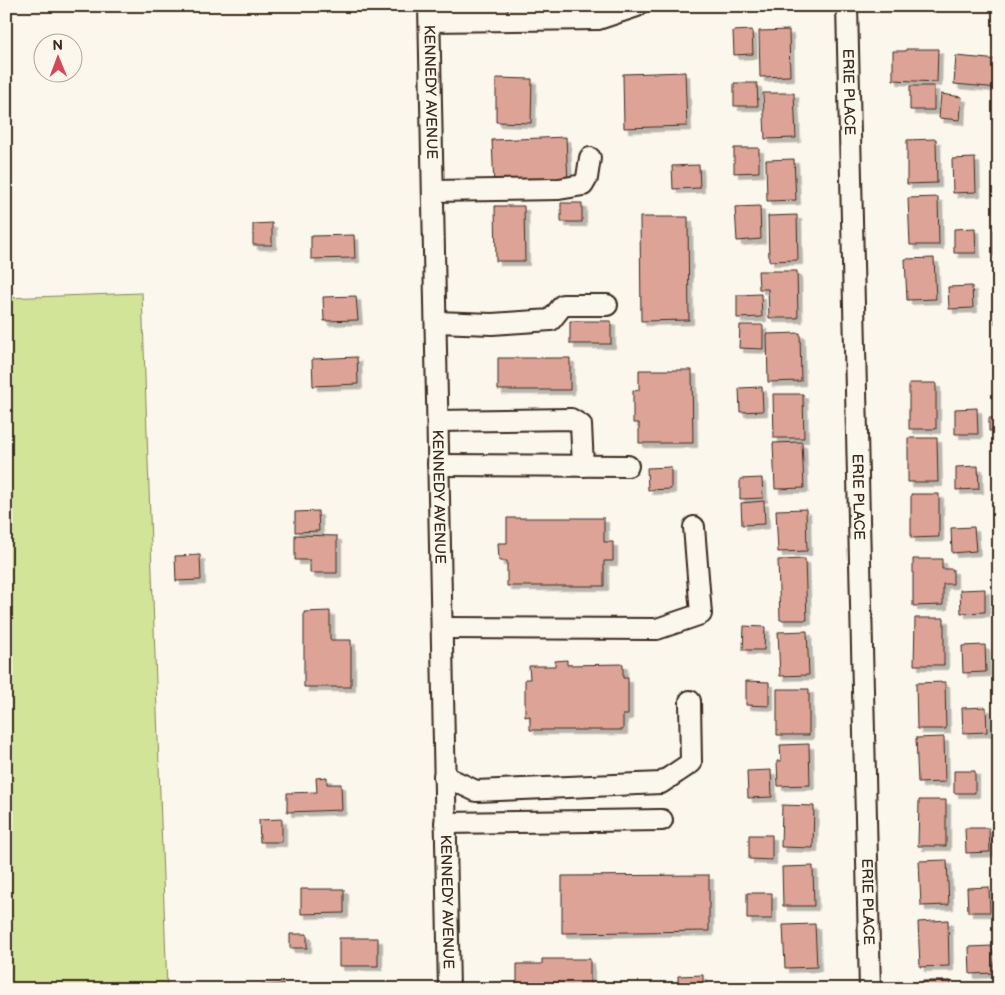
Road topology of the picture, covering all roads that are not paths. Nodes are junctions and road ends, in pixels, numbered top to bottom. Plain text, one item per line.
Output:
1 (637, 6) edge
2 (847, 6) edge
3 (430, 13) edge
4 (590, 158) dead end
5 (433, 190) junction
6 (607, 305) dead end
7 (436, 322) junction
8 (438, 421) junction
9 (438, 465) junction
10 (583, 466) junction
11 (628, 466) dead end
12 (694, 527) dead end
13 (442, 628) junction
14 (690, 701) dead end
15 (444, 776) junction
16 (662, 820) dead end
17 (445, 823) junction
18 (448, 989) edge
19 (870, 989) edge

1 - 3 street
2 - 19 street, ERIE PLACE
3 - 5 street, KENNEDY AVENUE
4 - 5 street
5 - 7 street, KENNEDY AVENUE
6 - 7 street
7 - 8 street, KENNEDY AVENUE
8 - 9 street, KENNEDY AVENUE
8 - 10 street
9 - 10 street
9 - 13 street, KENNEDY AVENUE
10 - 11 street
12 - 13 street
13 - 15 street, KENNEDY AVENUE
14 - 15 street
15 - 17 street, KENNEDY AVENUE
16 - 17 street
17 - 18 street, KENNEDY AVENUE

